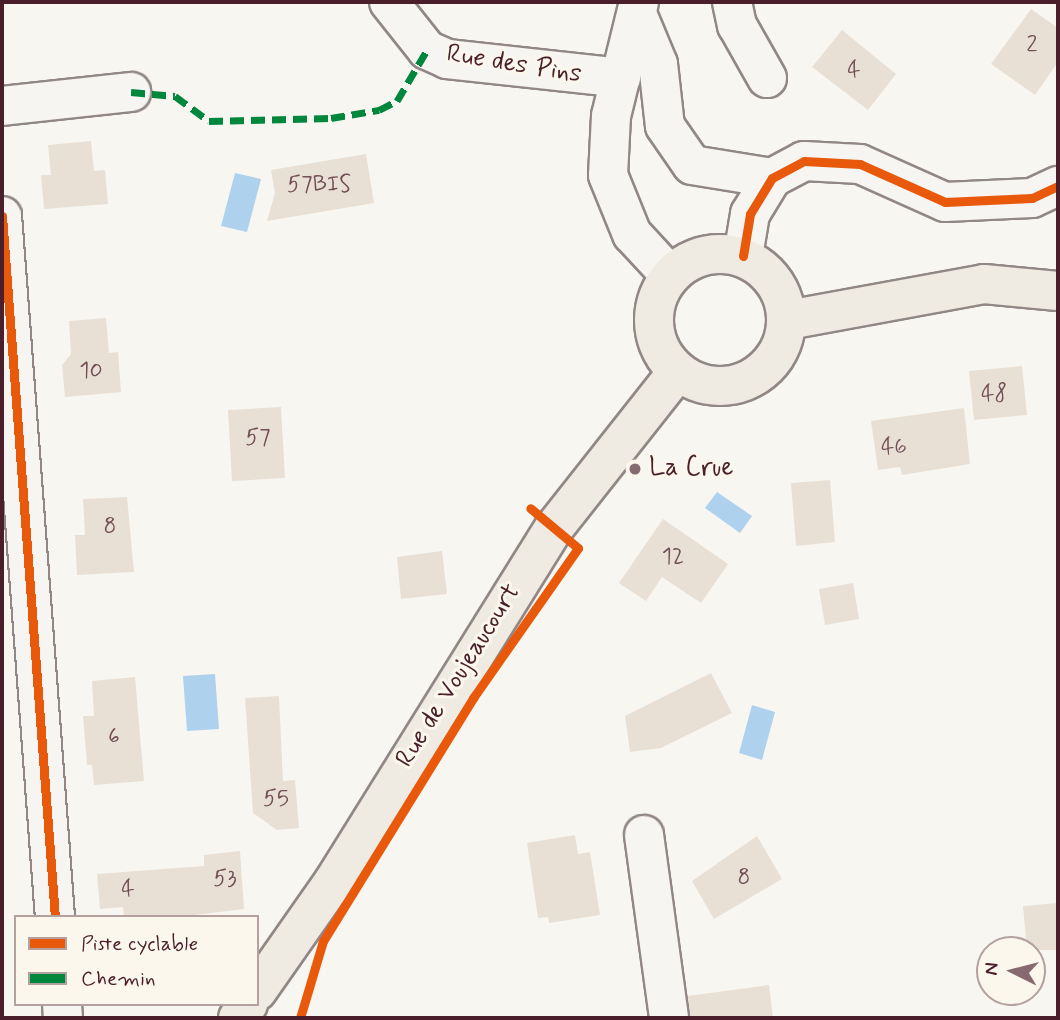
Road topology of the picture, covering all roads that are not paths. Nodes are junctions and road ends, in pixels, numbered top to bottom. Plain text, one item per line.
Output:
1 (389, 2) edge
2 (732, 2) edge
3 (639, 9) edge
4 (621, 78) junction
5 (767, 78) dead end
6 (131, 92) dead end
7 (2, 106) edge
8 (772, 178) junction
9 (1058, 186) edge
10 (2, 216) edge
11 (743, 256) junction
12 (670, 275) junction
13 (1058, 291) edge
14 (788, 320) junction
15 (677, 372) junction
16 (644, 835) dead end
17 (55, 915) edge
18 (259, 993) edge
19 (669, 1018) edge

1 - 4 street, Rue des Pins
2 - 5 street
3 - 4 street
3 - 8 street
4 - 12 street
6 - 7 street
8 - 9 street
8 - 11 street
10 - 17 street
11 - 12 main road
11 - 14 main road
12 - 15 main road
13 - 14 main road
14 - 15 main road
15 - 18 main road, Rue de Voujeaucourt
16 - 19 street

